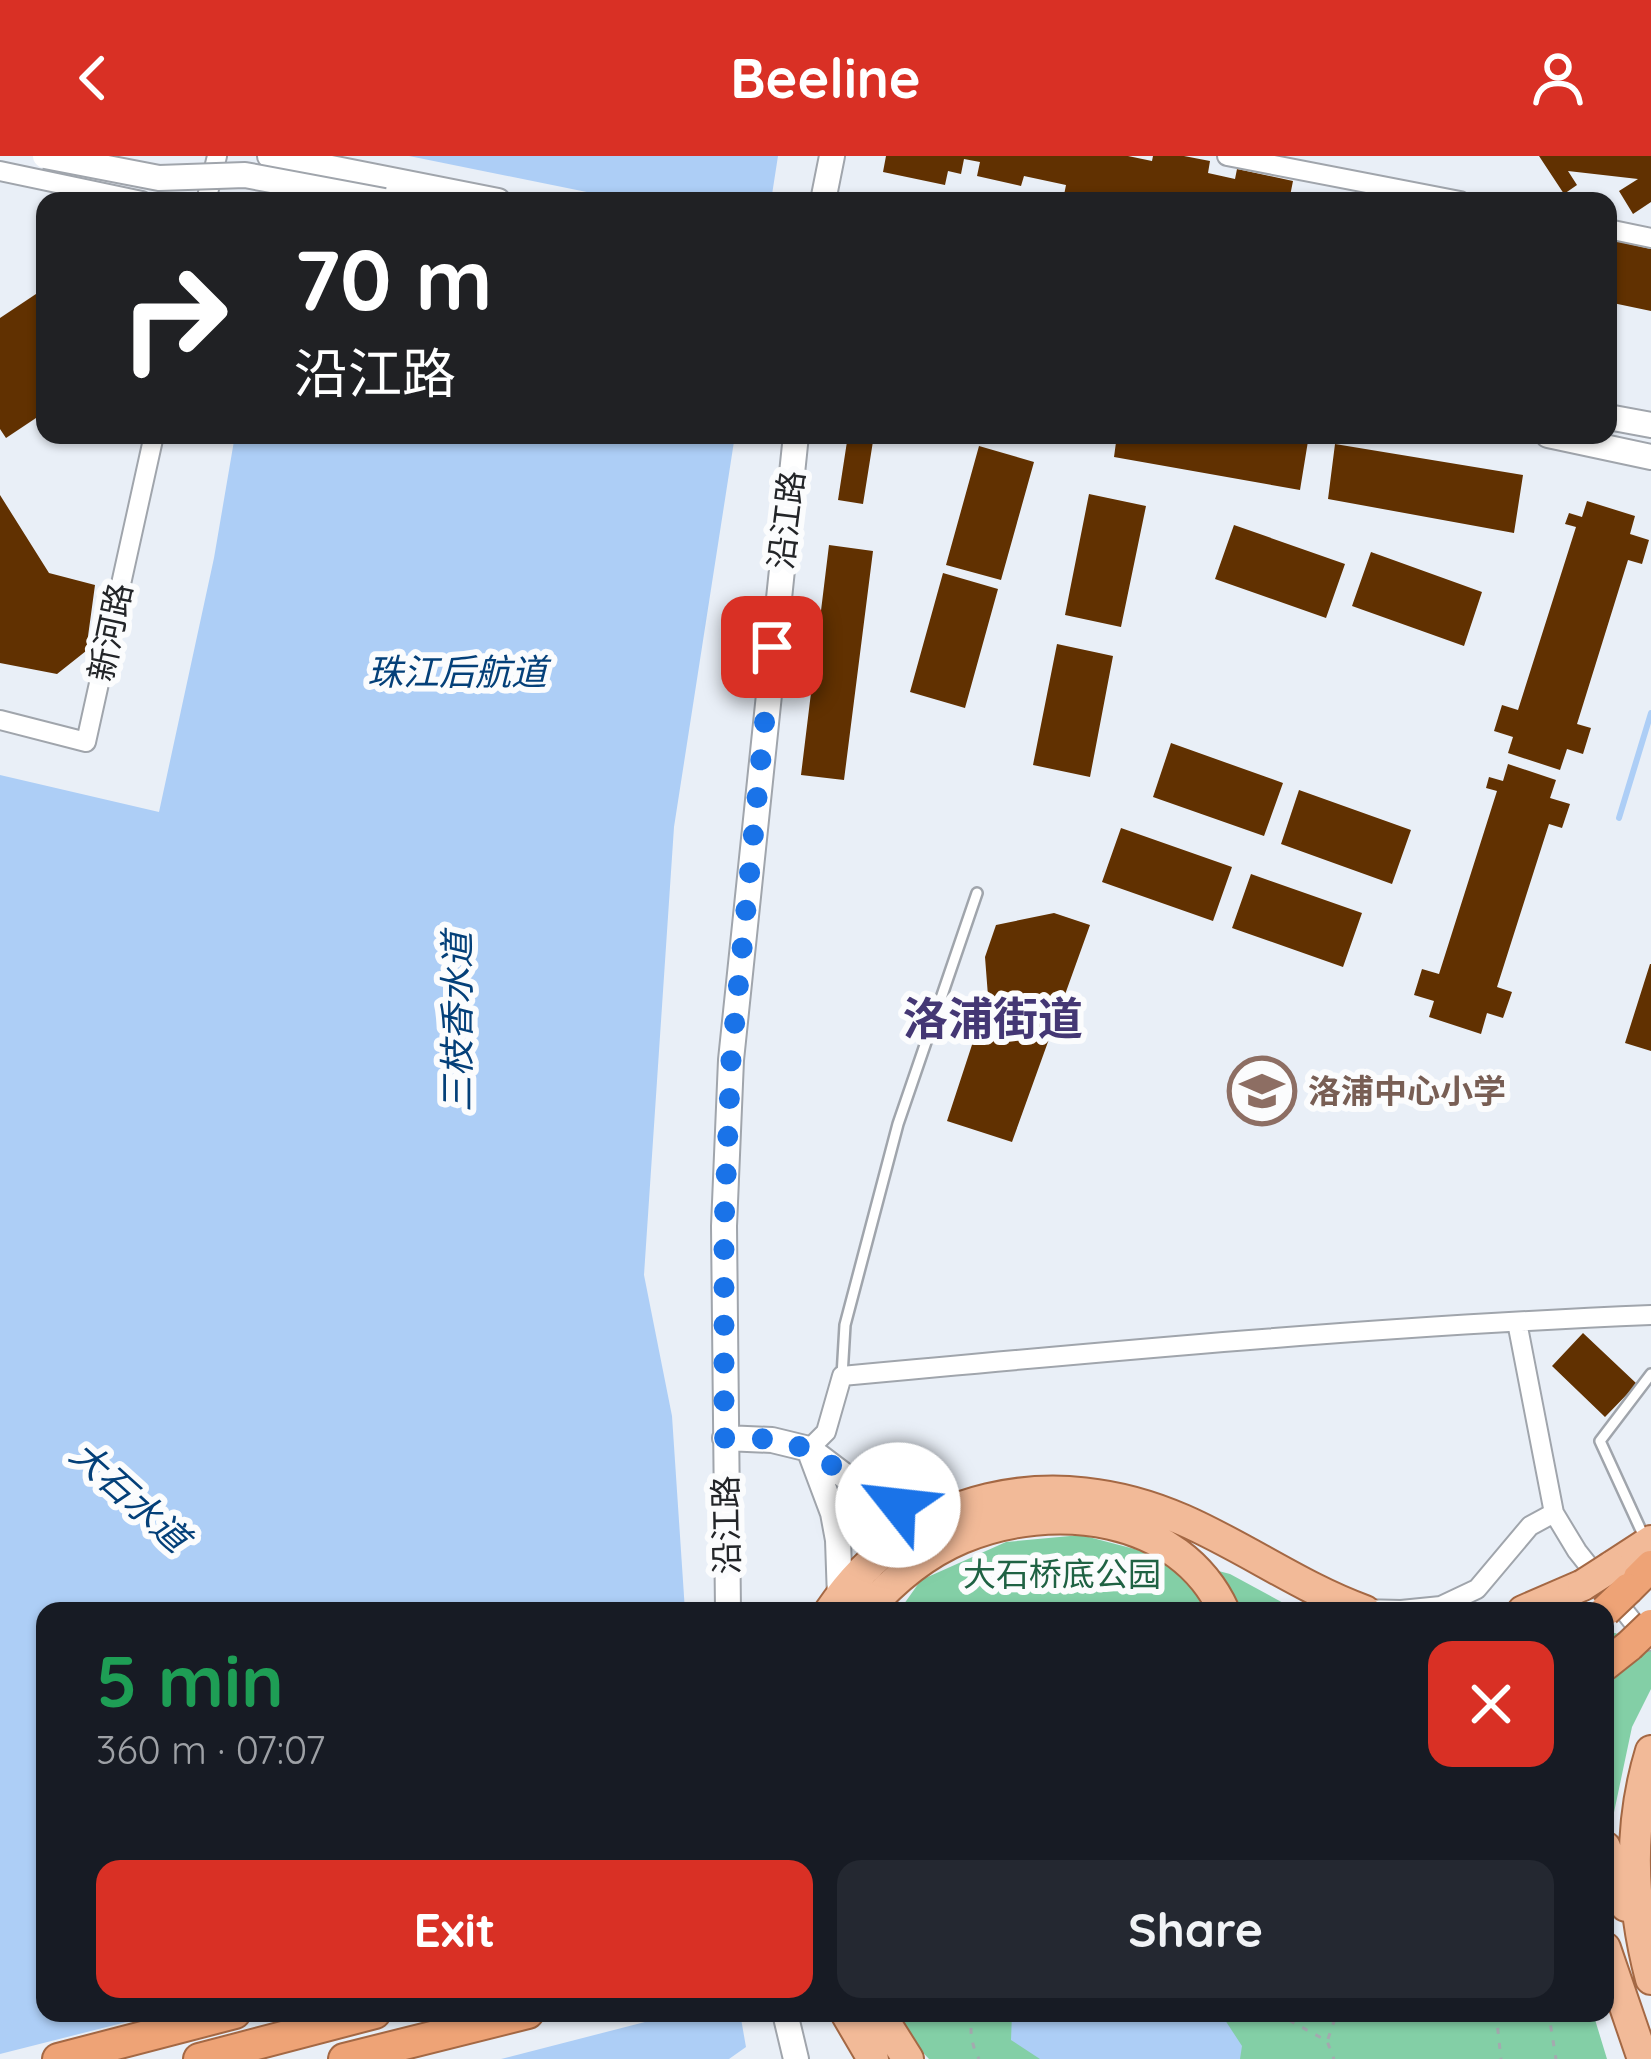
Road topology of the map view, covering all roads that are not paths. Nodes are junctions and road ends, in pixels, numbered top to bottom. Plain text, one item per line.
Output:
1 (45, 156) edge
2 (217, 156) edge
3 (270, 156) edge
4 (832, 156) edge
5 (1227, 156) edge
6 (0, 171) edge
7 (99, 192) edge
8 (208, 192) edge
9 (336, 192) edge
10 (452, 192) edge
11 (825, 192) edge
12 (1413, 192) edge
13 (1617, 232) edge
14 (1651, 238) edge
15 (1617, 419) edge
16 (1651, 425) edge
17 (152, 444) edge
18 (795, 444) edge
19 (1591, 444) edge
20 (1651, 457) edge
21 (0, 720) edge
22 (977, 893) dead end
23 (1651, 1315) edge
24 (1517, 1322) junction
25 (1651, 1374) edge
26 (842, 1376) junction
27 (724, 1438) junction
28 (808, 1449) junction
29 (946, 1513) junction
30 (1554, 1513) junction
31 (1650, 1550) edge
32 (1614, 1589) edge
33 (728, 1602) edge
34 (844, 1602) edge
35 (849, 1602) edge
36 (853, 1602) edge
37 (1220, 1602) edge
38 (1344, 1602) edge
39 (1449, 1602) edge
40 (1543, 1602) edge
41 (1608, 1602) edge
42 (1614, 1612) edge
43 (1634, 1645) edge
44 (1651, 1751) edge
45 (1614, 1873) edge
46 (1614, 1974) edge
47 (1651, 1979) edge
48 (200, 2022) edge
49 (341, 2022) edge
50 (492, 2022) edge
51 (787, 2022) edge
52 (851, 2022) edge
53 (884, 2022) edge
54 (58, 2059) edge
55 (199, 2059) edge
56 (344, 2059) edge
57 (796, 2059) edge
58 (873, 2059) edge
59 (908, 2059) edge
60 (1643, 2059) edge

1 - 9 street, bridge
2 - 8 street
3 - 10 street
4 - 11 street
5 - 12 street
6 - 7 street
13 - 14 street
15 - 16 street
17 - 21 street, 新河路
18 - 27 street, 沿江路
19 - 20 street
22 - 26 lane
23 - 24 street
24 - 26 street
24 - 30 street
25 - 31 lane
26 - 28 street
27 - 28 street
27 - 33 street, 沿江路
28 - 29 street
28 - 34 street
29 - 35 main road
29 - 38 main road
30 - 39 street
30 - 41 street
31 - 32 highway
32 - 40 main road, bridge
36 - 37 main road
42 - 43 street
44 - 47 main road
45 - 47 main road
46 - 60 main road
48 - 54 highway
49 - 55 highway
50 - 56 highway
51 - 57 street
52 - 58 main road
53 - 59 main road

